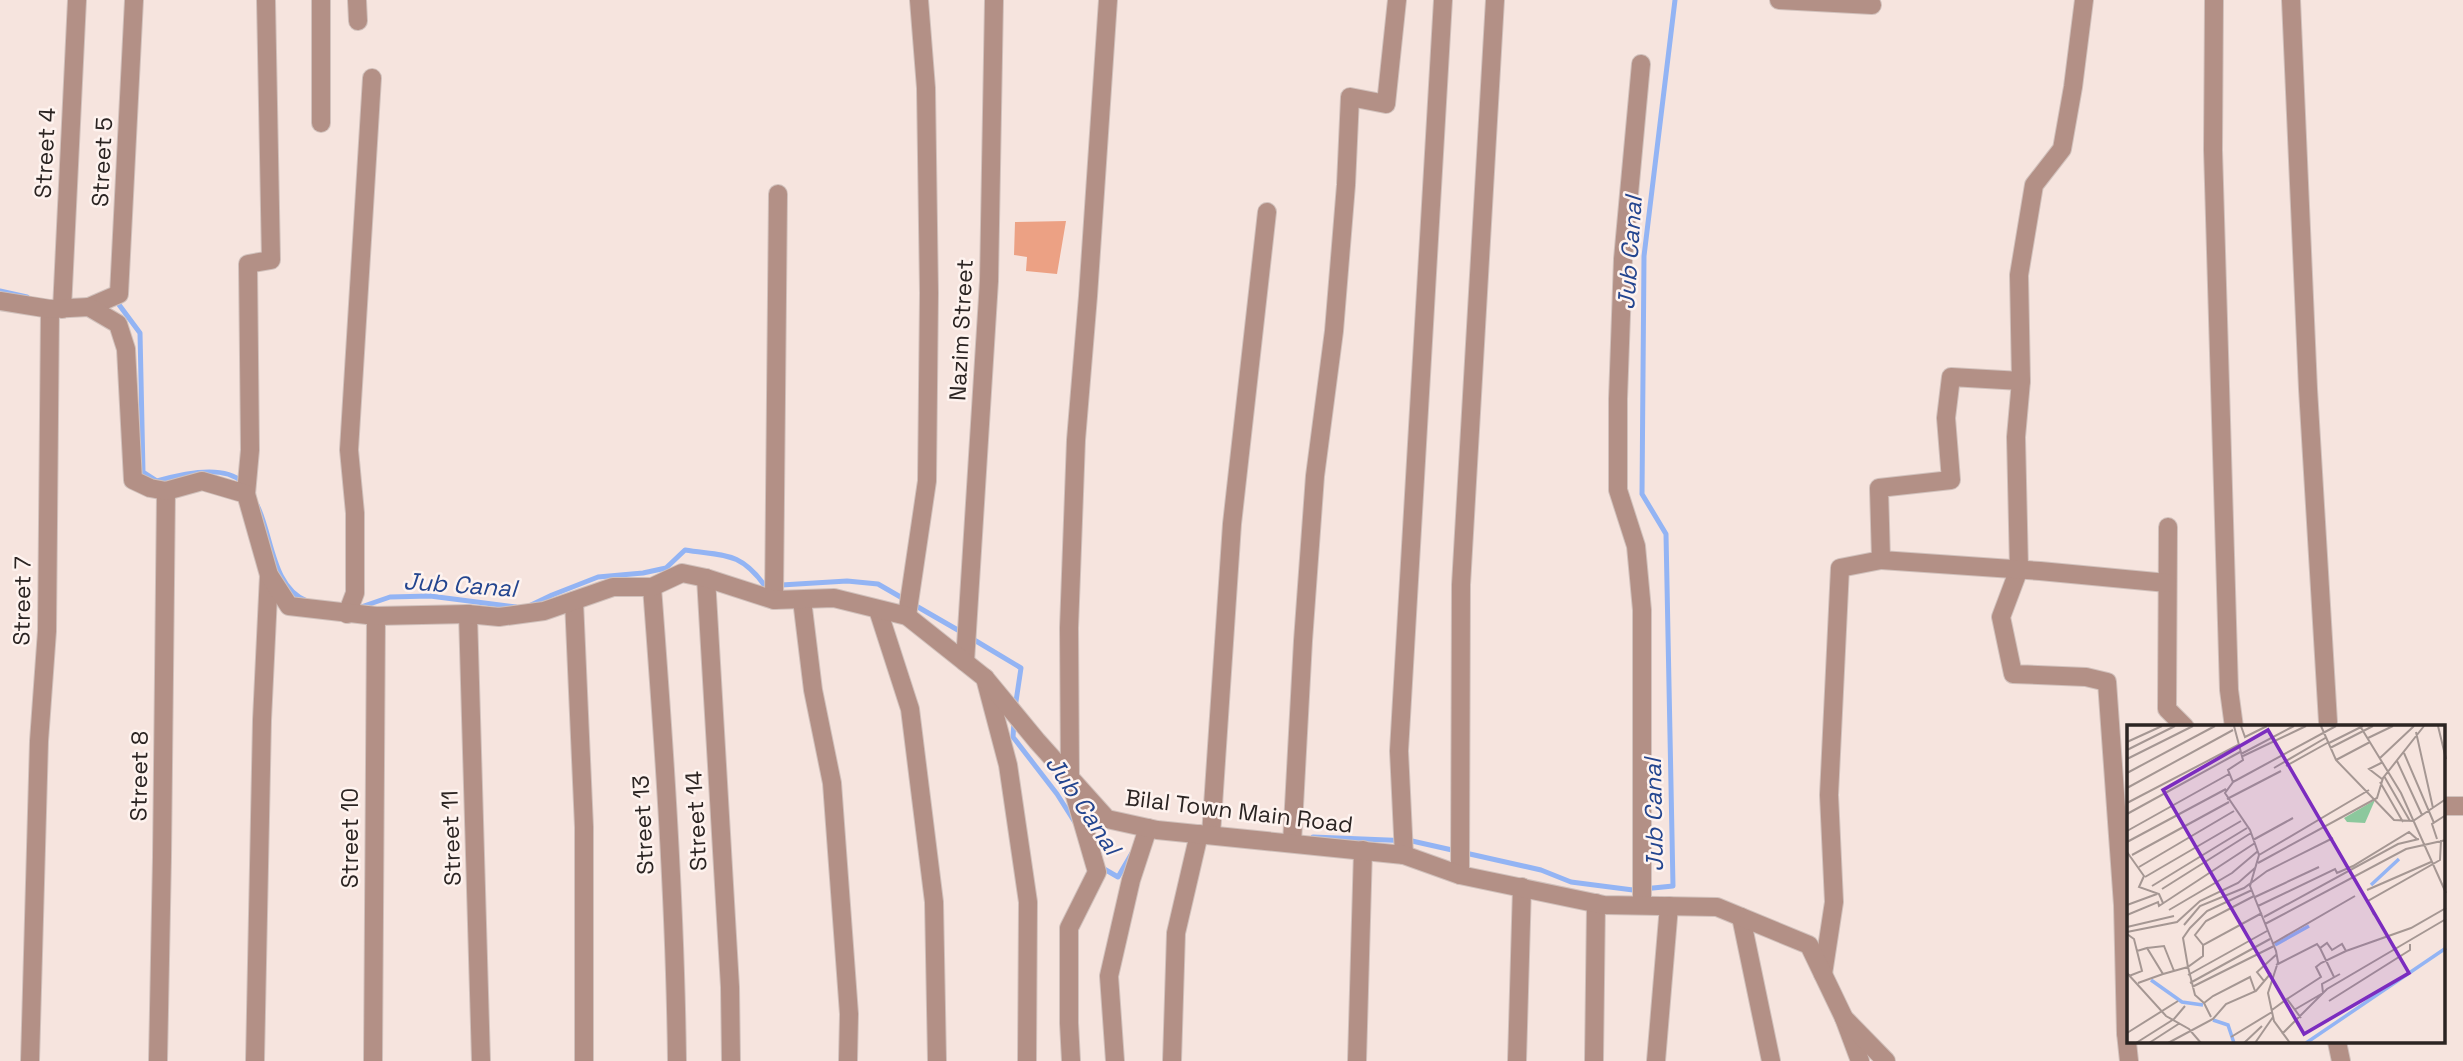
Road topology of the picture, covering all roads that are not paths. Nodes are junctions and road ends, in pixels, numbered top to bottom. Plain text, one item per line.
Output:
1 (76, 0) edge
2 (134, 0) edge
3 (266, 0) edge
4 (321, 0) edge
5 (357, 0) edge
6 (919, 0) edge
7 (994, 0) edge
8 (1108, 0) edge
9 (1397, 0) edge
10 (1443, 0) edge
11 (1495, 0) edge
12 (1779, 0) edge
13 (2084, 0) edge
14 (2214, 0) edge
15 (2291, 0) edge
16 (1872, 5) dead end
17 (358, 21) dead end
18 (1641, 64) dead end
19 (372, 78) dead end
20 (321, 123) dead end
21 (778, 194) dead end
22 (1267, 212) dead end
23 (0, 302) edge
24 (89, 307) junction
25 (56, 309) junction
26 (2021, 381) junction
27 (166, 491) junction
28 (246, 494) junction
29 (2168, 527) dead end
30 (1881, 560) junction
31 (2019, 569) junction
32 (269, 575) junction
33 (706, 578) junction
34 (2167, 583) junction
35 (652, 587) junction
36 (774, 600) junction
37 (803, 600) junction
38 (574, 601) junction
39 (878, 610) junction
40 (347, 614) junction
41 (468, 614) junction
42 (376, 616) junction
43 (908, 616) junction
44 (965, 662) junction
45 (985, 678) junction
46 (2328, 722) dead end
47 (2184, 725) edge
48 (2234, 725) edge
49 (1070, 779) junction
50 (1148, 828) junction
51 (1205, 834) junction
52 (1292, 843) junction
53 (1363, 850) junction
54 (1404, 855) junction
55 (1460, 875) junction
56 (1522, 887) junction
57 (1596, 903) junction
58 (1642, 905) junction
59 (1669, 906) junction
60 (1741, 917) junction
61 (1823, 974) junction
62 (2127, 1007) edge
63 (1844, 1018) junction
64 (30, 1061) edge
65 (158, 1061) edge
66 (255, 1061) edge
67 (373, 1061) edge
68 (481, 1061) edge
69 (584, 1061) edge
70 (677, 1061) edge
71 (732, 1061) edge
72 (848, 1061) edge
73 (937, 1061) edge
74 (1027, 1061) edge
75 (1071, 1061) edge
76 (1115, 1061) edge
77 (1172, 1061) edge
78 (1357, 1061) edge
79 (1517, 1061) edge
80 (1594, 1061) edge
81 (1656, 1061) edge
82 (1771, 1061) edge
83 (1860, 1061) edge
84 (1886, 1061) edge

1 - 25 street, Street 4
2 - 24 street, Street 5
3 - 28 street
4 - 20 street
5 - 17 street
6 - 43 street
7 - 44 street, Nazim Street
8 - 49 street
9 - 52 street
10 - 54 street
11 - 55 street
12 - 16 street
13 - 26 street
14 - 48 street
15 - 46 street
18 - 58 street
19 - 40 street
21 - 36 street
22 - 51 street
23 - 25 street
24 - 25 street
24 - 27 street
25 - 64 street, Street 7
26 - 30 street
26 - 31 street
27 - 28 street
27 - 65 street, Street 8
28 - 32 street, Bilal Town Main Road
29 - 34 street
30 - 31 street
30 - 61 street
31 - 34 street
31 - 62 street
32 - 40 street, Bilal Town Main Road
32 - 66 street
33 - 35 street, Bilal Town Main Road
33 - 36 street, Bilal Town Main Road
33 - 71 street, Street 14
34 - 47 street
35 - 38 street, Bilal Town Main Road
35 - 70 street, Street 13
36 - 37 street, Bilal Town Main Road
37 - 39 street, Bilal Town Main Road
37 - 72 street
38 - 41 street, Bilal Town Main Road
38 - 69 street
39 - 43 street, Bilal Town Main Road
39 - 73 street
40 - 42 street, Bilal Town Main Road
41 - 42 street, Bilal Town Main Road
41 - 68 street, Street 11
42 - 67 street, Street 10
43 - 44 street, Bilal Town Main Road
44 - 45 street, Bilal Town Main Road
45 - 49 street, Bilal Town Main Road
45 - 74 street
49 - 50 street, Bilal Town Main Road
49 - 75 street
50 - 51 street, Bilal Town Main Road
50 - 76 street
51 - 52 street, Bilal Town Main Road
51 - 77 street
52 - 53 street, Bilal Town Main Road
53 - 54 street, Bilal Town Main Road
53 - 78 street
54 - 55 street, Bilal Town Main Road
55 - 56 street, Bilal Town Main Road
56 - 57 street, Bilal Town Main Road
56 - 79 street
57 - 58 street, Bilal Town Main Road
57 - 80 street
58 - 59 street, Bilal Town Main Road
59 - 60 street, Bilal Town Main Road
59 - 81 street
60 - 61 street, Bilal Town Main Road
60 - 82 street
61 - 63 street, Bilal Town Main Road
63 - 83 street
63 - 84 street, Bilal Town Main Road

